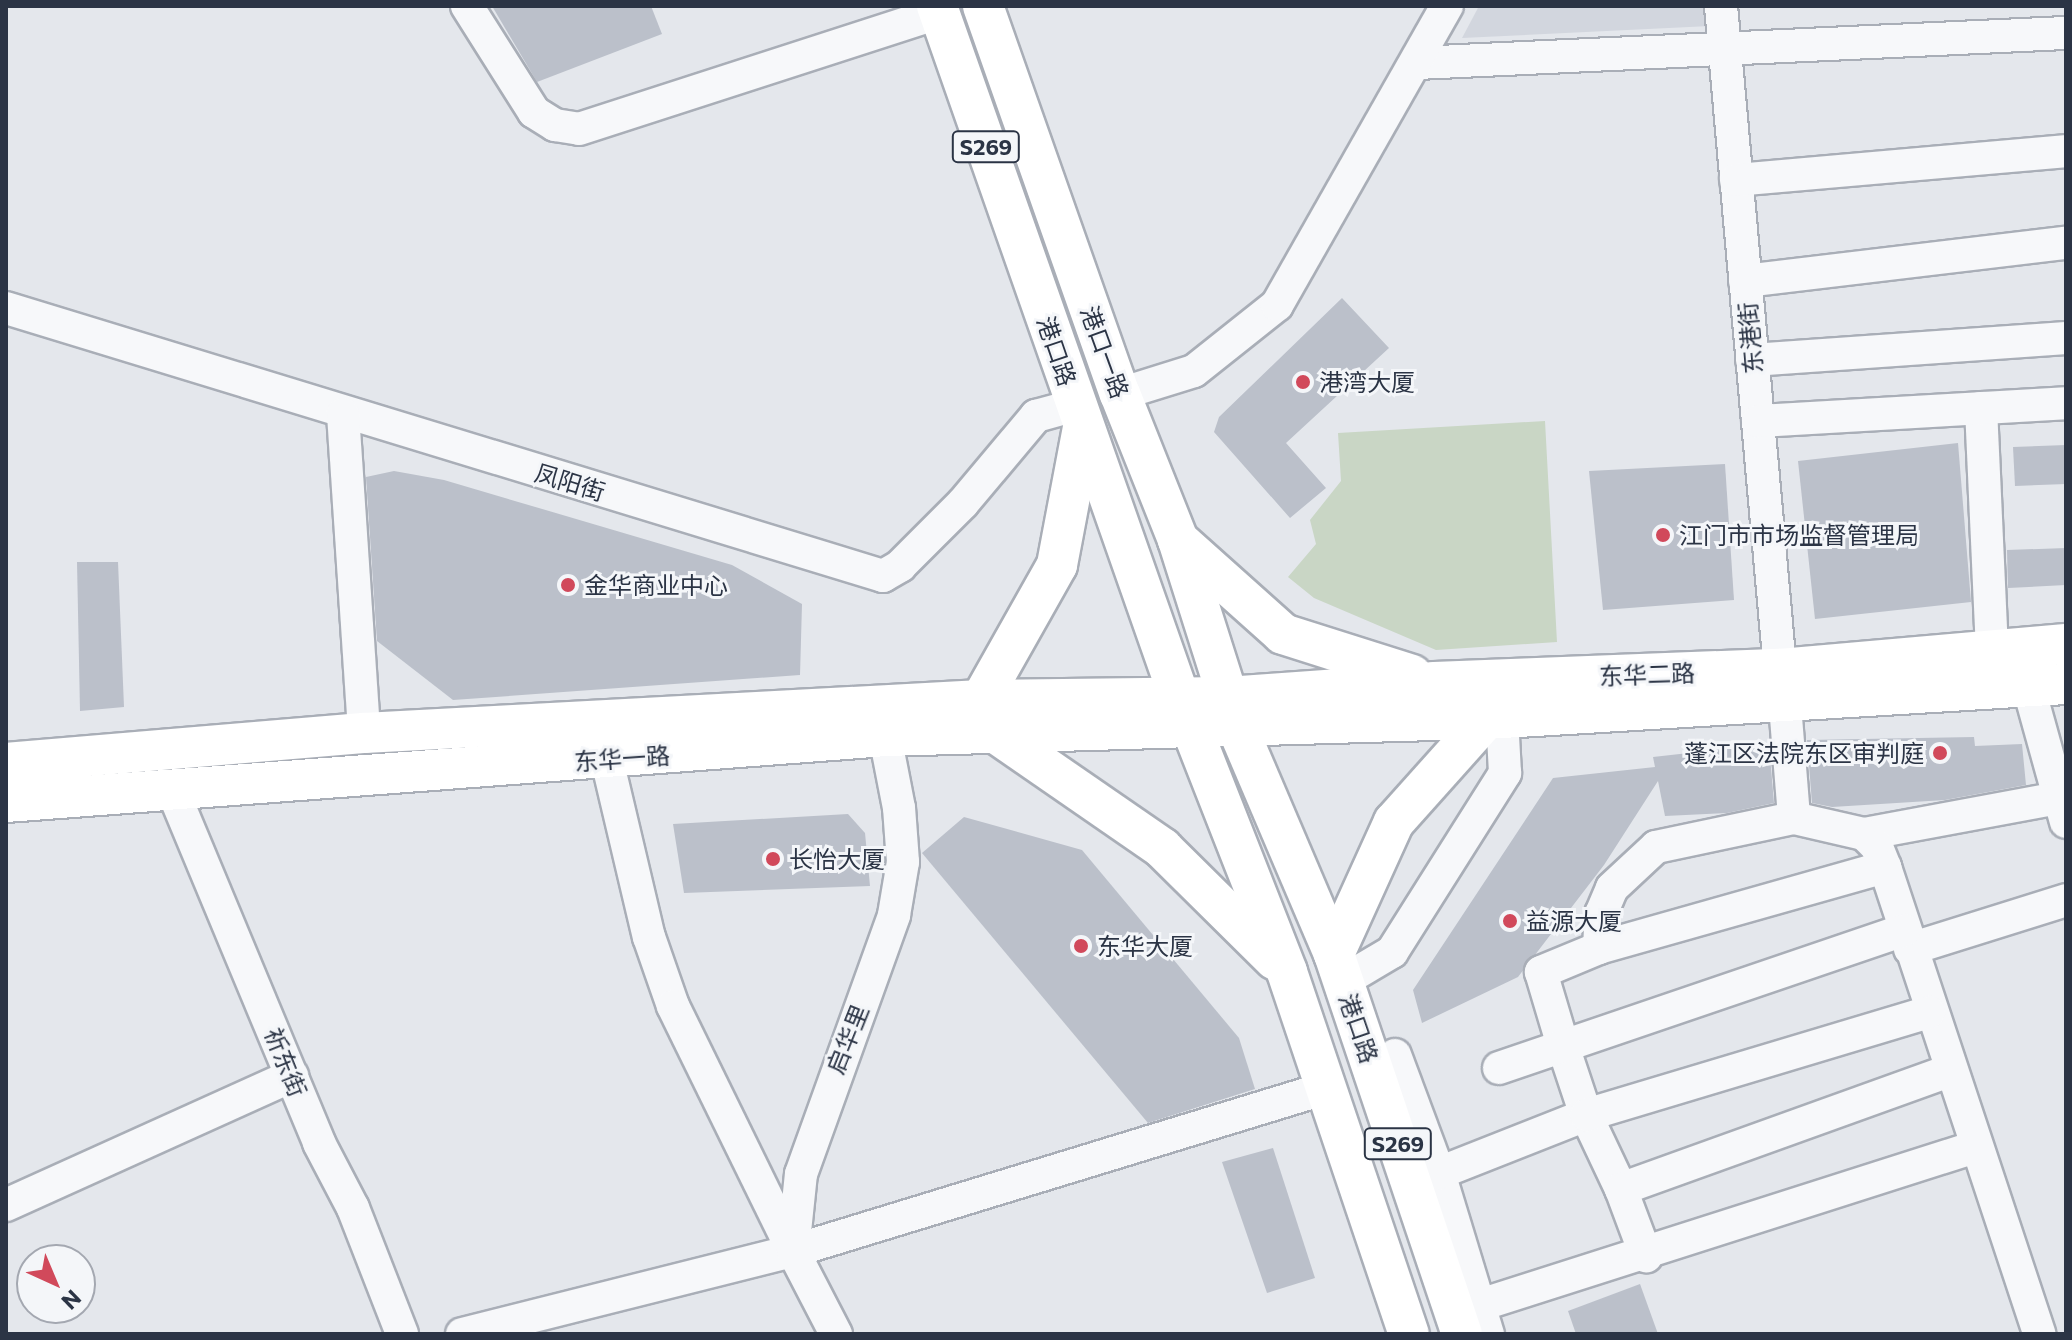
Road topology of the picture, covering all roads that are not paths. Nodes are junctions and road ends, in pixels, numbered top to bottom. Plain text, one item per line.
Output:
1 (467, 6) edge
2 (983, 6) edge
3 (1447, 6) edge
4 (1721, 6) edge
5 (938, 9) edge
6 (2064, 32) edge
7 (1724, 45) junction
8 (1417, 63) junction
9 (2066, 151) edge
10 (1736, 180) junction
11 (2066, 243) edge
12 (1078, 275) junction
13 (1745, 281) junction
14 (1035, 287) junction
15 (6, 308) edge
16 (2066, 338) edge
17 (1752, 360) junction
18 (1120, 394) junction
19 (2066, 403) edge
20 (1981, 408) junction
21 (343, 414) junction
22 (1080, 416) junction
23 (1758, 421) junction
24 (1178, 540) junction
25 (2066, 644) edge
26 (1992, 650) junction
27 (1434, 682) junction
28 (2047, 685) edge
29 (1782, 687) junction
30 (1186, 713) junction
31 (1232, 713) junction
32 (989, 717) junction
33 (1494, 718) junction
34 (364, 733) junction
35 (885, 736) junction
36 (607, 760) junction
37 (6, 763) edge
38 (172, 789) junction
39 (6, 802) edge
40 (2062, 810) edge
41 (1794, 818) junction
42 (1864, 834) junction
43 (1885, 867) junction
44 (2066, 900) edge
45 (1907, 939) junction
46 (1599, 948) junction
47 (1338, 968) junction
48 (1287, 972) junction
49 (1929, 1012) junction
50 (1356, 1019) junction
51 (1563, 1046) junction
52 (1395, 1055) joint
53 (1499, 1068) dead end
54 (1949, 1071) junction
55 (292, 1076) junction
56 (1381, 1093) junction
57 (1330, 1100) junction
58 (1586, 1115) junction
59 (1975, 1147) junction
60 (1439, 1173) junction
61 (1621, 1189) junction
62 (6, 1205) edge
63 (793, 1251) junction
64 (1646, 1256) junction
65 (1471, 1322) edge
66 (402, 1334) edge
67 (462, 1334) edge
68 (836, 1334) edge
69 (1409, 1334) edge
70 (2039, 1334) edge

1 - 5 street
2 - 12 main road, 港口一路 / S269
3 - 8 street
4 - 7 street, 东港街
5 - 14 main road, 港口路 / S269
6 - 7 street
7 - 8 street
7 - 10 street, 东港街
8 - 18 street
9 - 10 street
10 - 13 street, 东港街
11 - 13 street
12 - 14 main road
12 - 18 main road, 港口一路 / S269
13 - 17 street, 东港街
14 - 22 main road, 港口路 / S269
15 - 21 street, 凤阳街
16 - 17 street
17 - 23 street, 东港街
18 - 24 main road, 港口一路 / S269
19 - 20 street
20 - 23 street
20 - 26 street
21 - 22 street, 凤阳街
21 - 34 street
22 - 30 main road, 港口路 / S269
22 - 32 main road
23 - 29 street, 东港街
24 - 27 main road
24 - 31 main road, 港口一路 / S269
25 - 26 main road, 东华二路
26 - 29 main road, 东华二路
27 - 29 main road, 东华二路
27 - 31 main road, 东华二路
28 - 29 main road, 东华二路
28 - 40 street
29 - 33 main road, 东华二路
29 - 41 street, 东港街
30 - 31 main road, 东华一路
30 - 32 main road, 东华一路
30 - 48 main road, 港口路 / S269
31 - 33 main road, 东华二路
31 - 47 main road, 港口路 / S269
32 - 34 main road, 东华一路
32 - 35 main road, 东华一路
32 - 48 main road
33 - 47 main road
33 - 47 street
34 - 37 main road, 东华一路
35 - 36 main road, 东华一路
35 - 63 street, 启华里
36 - 38 main road, 东华一路
36 - 63 street
38 - 39 main road, 东华一路
38 - 55 street, 祈东街
40 - 42 street
41 - 42 street
41 - 46 street
42 - 43 street
43 - 45 street
43 - 46 street
44 - 45 street
45 - 49 street
45 - 51 street
46 - 51 street
47 - 50 main road, 港口路 / S269
48 - 57 main road, 港口路 / S269
49 - 54 street
49 - 58 street
50 - 52 main road
50 - 56 main road, 港口路 / S269
51 - 53 street
51 - 58 street
52 - 60 street
54 - 59 street
54 - 61 street
55 - 62 street
55 - 66 street, 祈东街
56 - 57 main road
56 - 65 main road, 港口路 / S269
57 - 63 street
57 - 69 main road, 港口路 / S269
58 - 60 street
58 - 61 street
59 - 64 street
59 - 70 street
60 - 65 street
61 - 64 street
63 - 67 street
63 - 68 street
64 - 65 street

